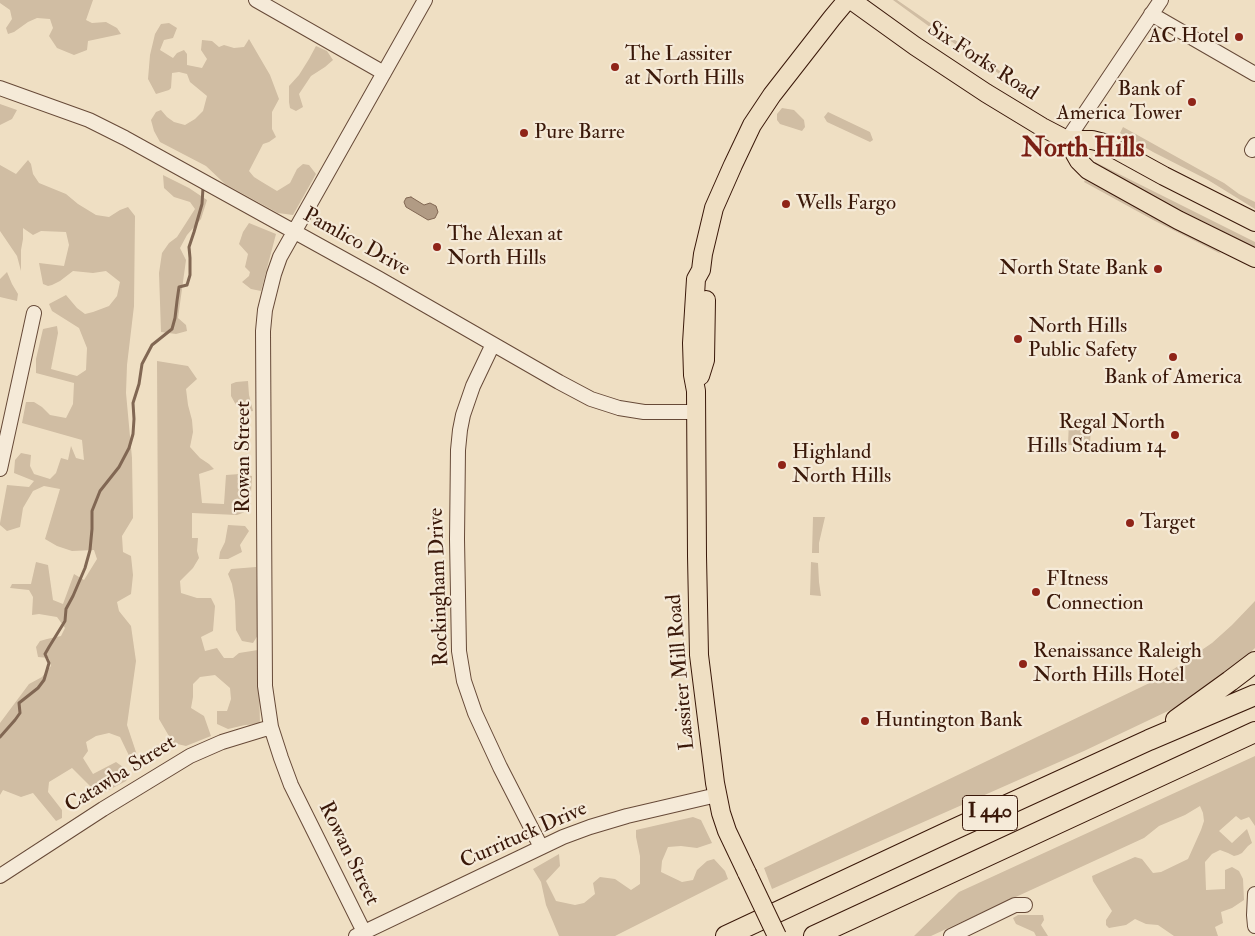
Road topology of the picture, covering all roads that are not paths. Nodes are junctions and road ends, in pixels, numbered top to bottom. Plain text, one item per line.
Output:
1 (256, 0) edge
2 (425, 0) edge
3 (847, 0) edge
4 (851, 0) edge
5 (1161, 0) edge
6 (1151, 14) junction
7 (384, 73) junction
8 (1255, 74) edge
9 (0, 88) edge
10 (1067, 140) junction
11 (1255, 222) edge
12 (295, 232) junction
13 (1255, 258) edge
14 (34, 313) dead end
15 (492, 344) junction
16 (695, 412) junction
17 (0, 469) edge
18 (1255, 662) edge
19 (1255, 695) edge
20 (271, 728) junction
21 (1255, 732) edge
22 (1149, 740) junction
23 (717, 796) junction
24 (541, 847) junction
25 (0, 876) edge
26 (1255, 894) edge
27 (1025, 905) dead end
28 (1255, 926) edge
29 (360, 934) edge
30 (726, 936) edge
31 (777, 936) edge
32 (814, 936) edge
33 (951, 936) edge

1 - 7 street
2 - 7 street, Rowan Street
3 - 16 main road, Lassiter Mill Road
4 - 10 main road, Six Forks Road
5 - 6 street
6 - 8 street
6 - 10 street
7 - 12 street, Rowan Street
9 - 12 street, Pamlico Drive
10 - 11 main road, Six Forks Road
10 - 13 main road
12 - 15 street, Pamlico Drive
12 - 20 street, Rowan Street
14 - 17 street
15 - 16 street, Pamlico Drive
15 - 24 street, Rockingham Drive
16 - 23 main road, Lassiter Mill Road
18 - 22 highway
19 - 22 highway, I 440
20 - 25 street, Catawba Street
20 - 29 street, Rowan Street
21 - 32 highway, I 440
22 - 30 highway, I 440
23 - 24 street, Currituck Drive
23 - 31 main road, Lassiter Mill Road, bridge
24 - 29 street, Currituck Drive
26 - 28 street
27 - 33 street

